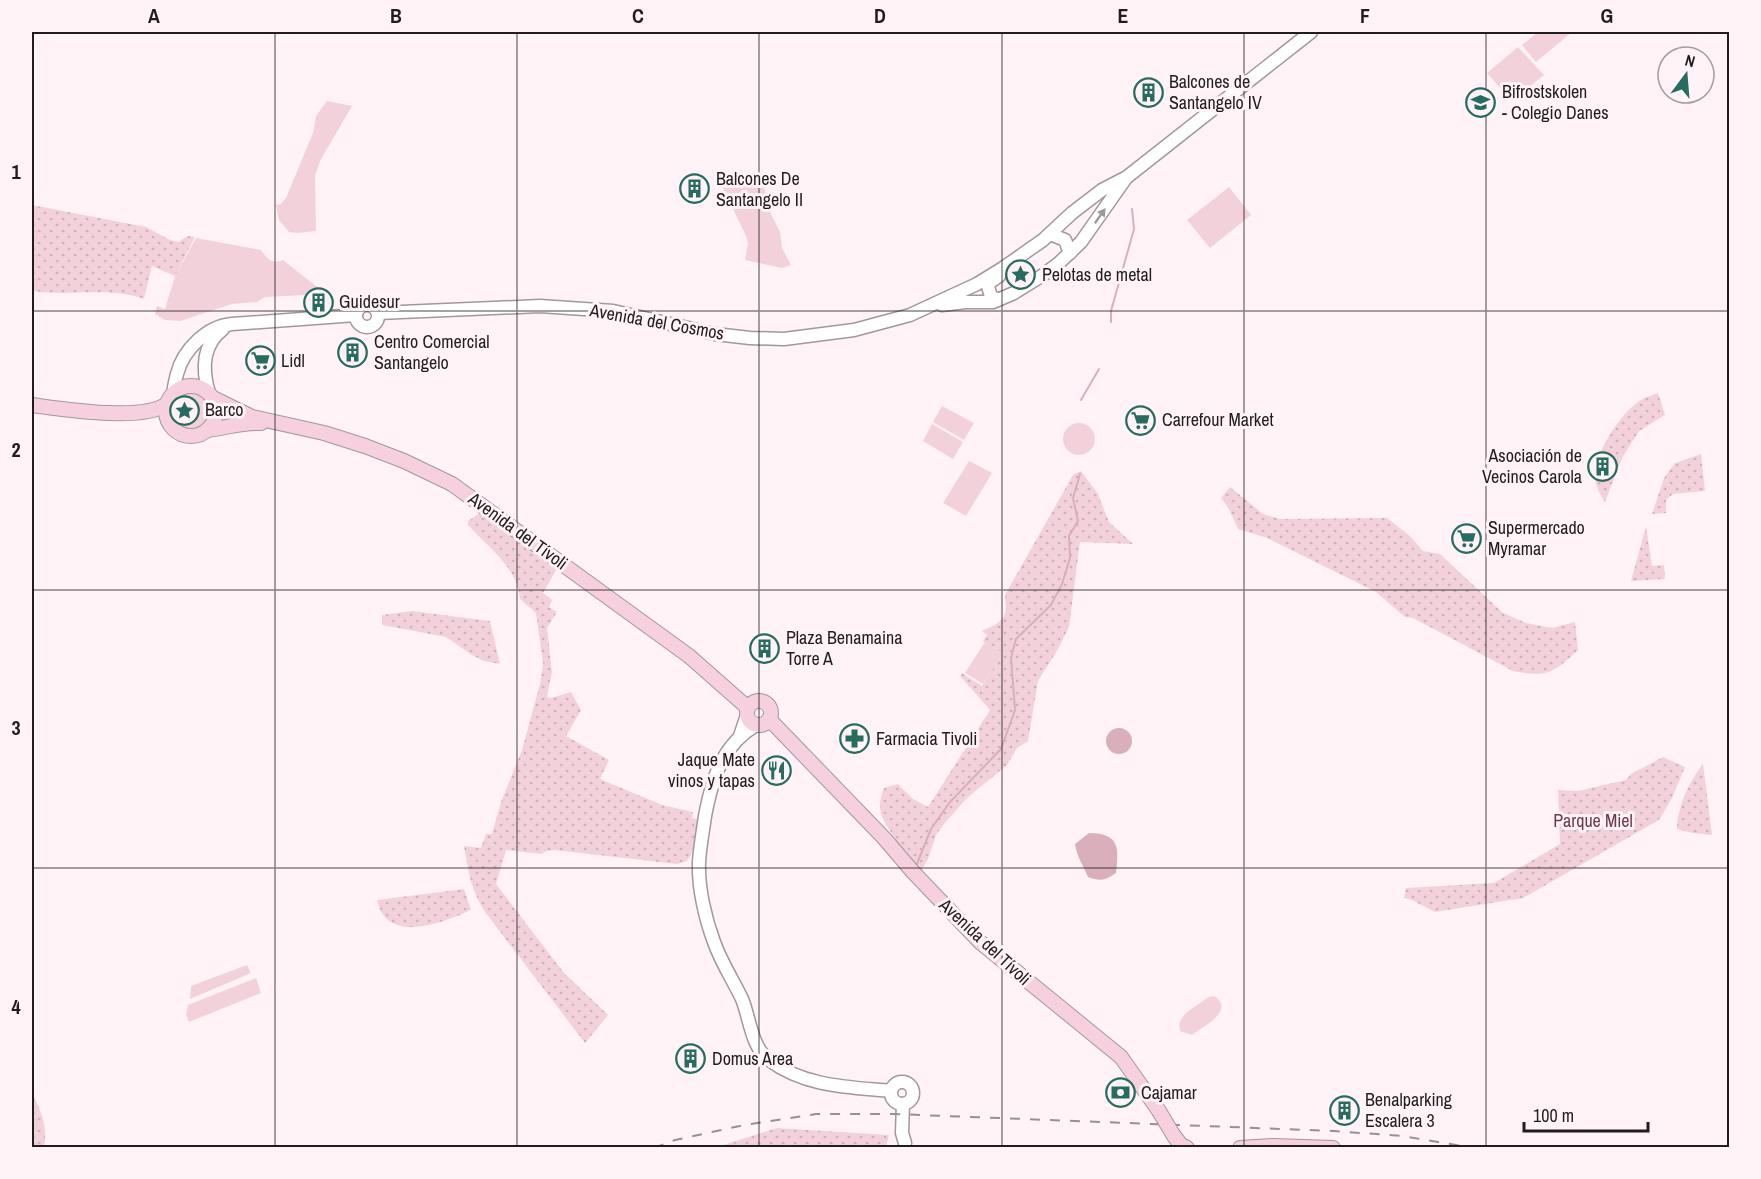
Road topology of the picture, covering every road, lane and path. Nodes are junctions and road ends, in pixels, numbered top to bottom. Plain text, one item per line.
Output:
1 (1311, 32) edge
2 (1127, 177) junction
3 (1053, 235) junction
4 (1070, 252) junction
5 (998, 299) junction
6 (931, 306) junction
7 (241, 324) junction
8 (211, 396) junction
9 (170, 399) junction
10 (32, 405) edge
11 (130, 414) junction
12 (277, 423) junction
13 (170, 425) junction
14 (207, 430) junction
15 (756, 716) junction
16 (891, 1091) junction
17 (903, 1104) junction
18 (902, 1143) edge
19 (1186, 1147) edge
20 (1240, 1148) edge
21 (1333, 1148) edge

1 - 2 street, Avenida del Cosmos
2 - 3 street, Avenida del Cosmos
4 -> 2 street, Avenida del Cosmos
3 - 4 street
3 - 5 street
3 - 6 street, Avenida del Cosmos
4 - 5 street, Avenida del Cosmos
5 - 6 street, Avenida del Cosmos
6 - 7 street, Avenida del Cosmos
7 - 8 street
7 - 9 street
8 - 9 main road
8 - 12 main road, Avenida del Tívoli
8 - 14 main road
9 - 11 main road
9 - 13 main road
10 - 11 main road
11 - 13 main road
12 - 14 main road, Avenida del Tívoli
12 - 15 main road, Avenida del Tívoli
13 - 14 main road
15 - 16 street
15 - 19 main road, Avenida del Tívoli, bridge
16 - 17 street
16 - 17 street
17 - 18 street
20 - 21 main road

